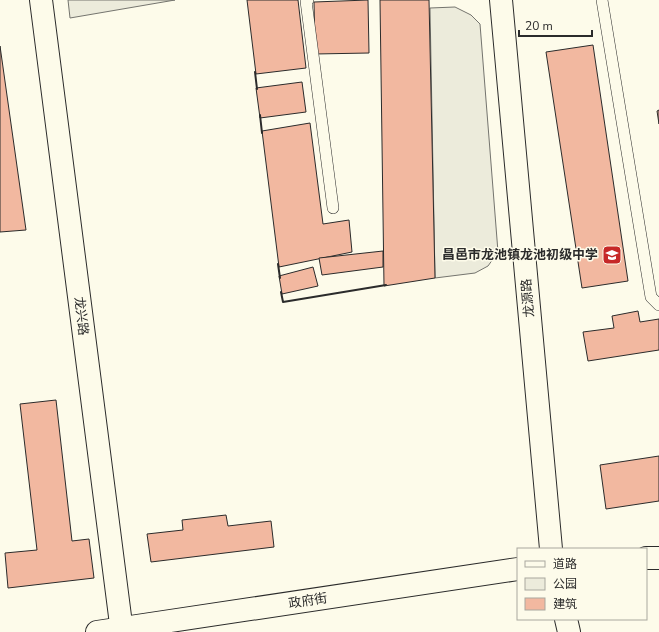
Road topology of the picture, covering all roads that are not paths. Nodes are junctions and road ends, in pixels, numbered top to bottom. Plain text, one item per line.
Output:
1 (41, 0) edge
2 (308, 0) edge
3 (501, 0) edge
4 (602, 0) edge
5 (332, 208) dead end
6 (659, 305) edge
7 (551, 548) edge
8 (647, 558) edge
9 (659, 558) edge
10 (517, 569) edge
11 (566, 620) edge
12 (122, 630) edge
13 (97, 632) edge
14 (569, 632) edge

1 - 12 street, 龙兴路
2 - 5 lane
3 - 7 street, 龙源路
4 - 6 lane
8 - 9 street
10 - 12 street, 政府街
11 - 14 street
12 - 13 street, 政府街

